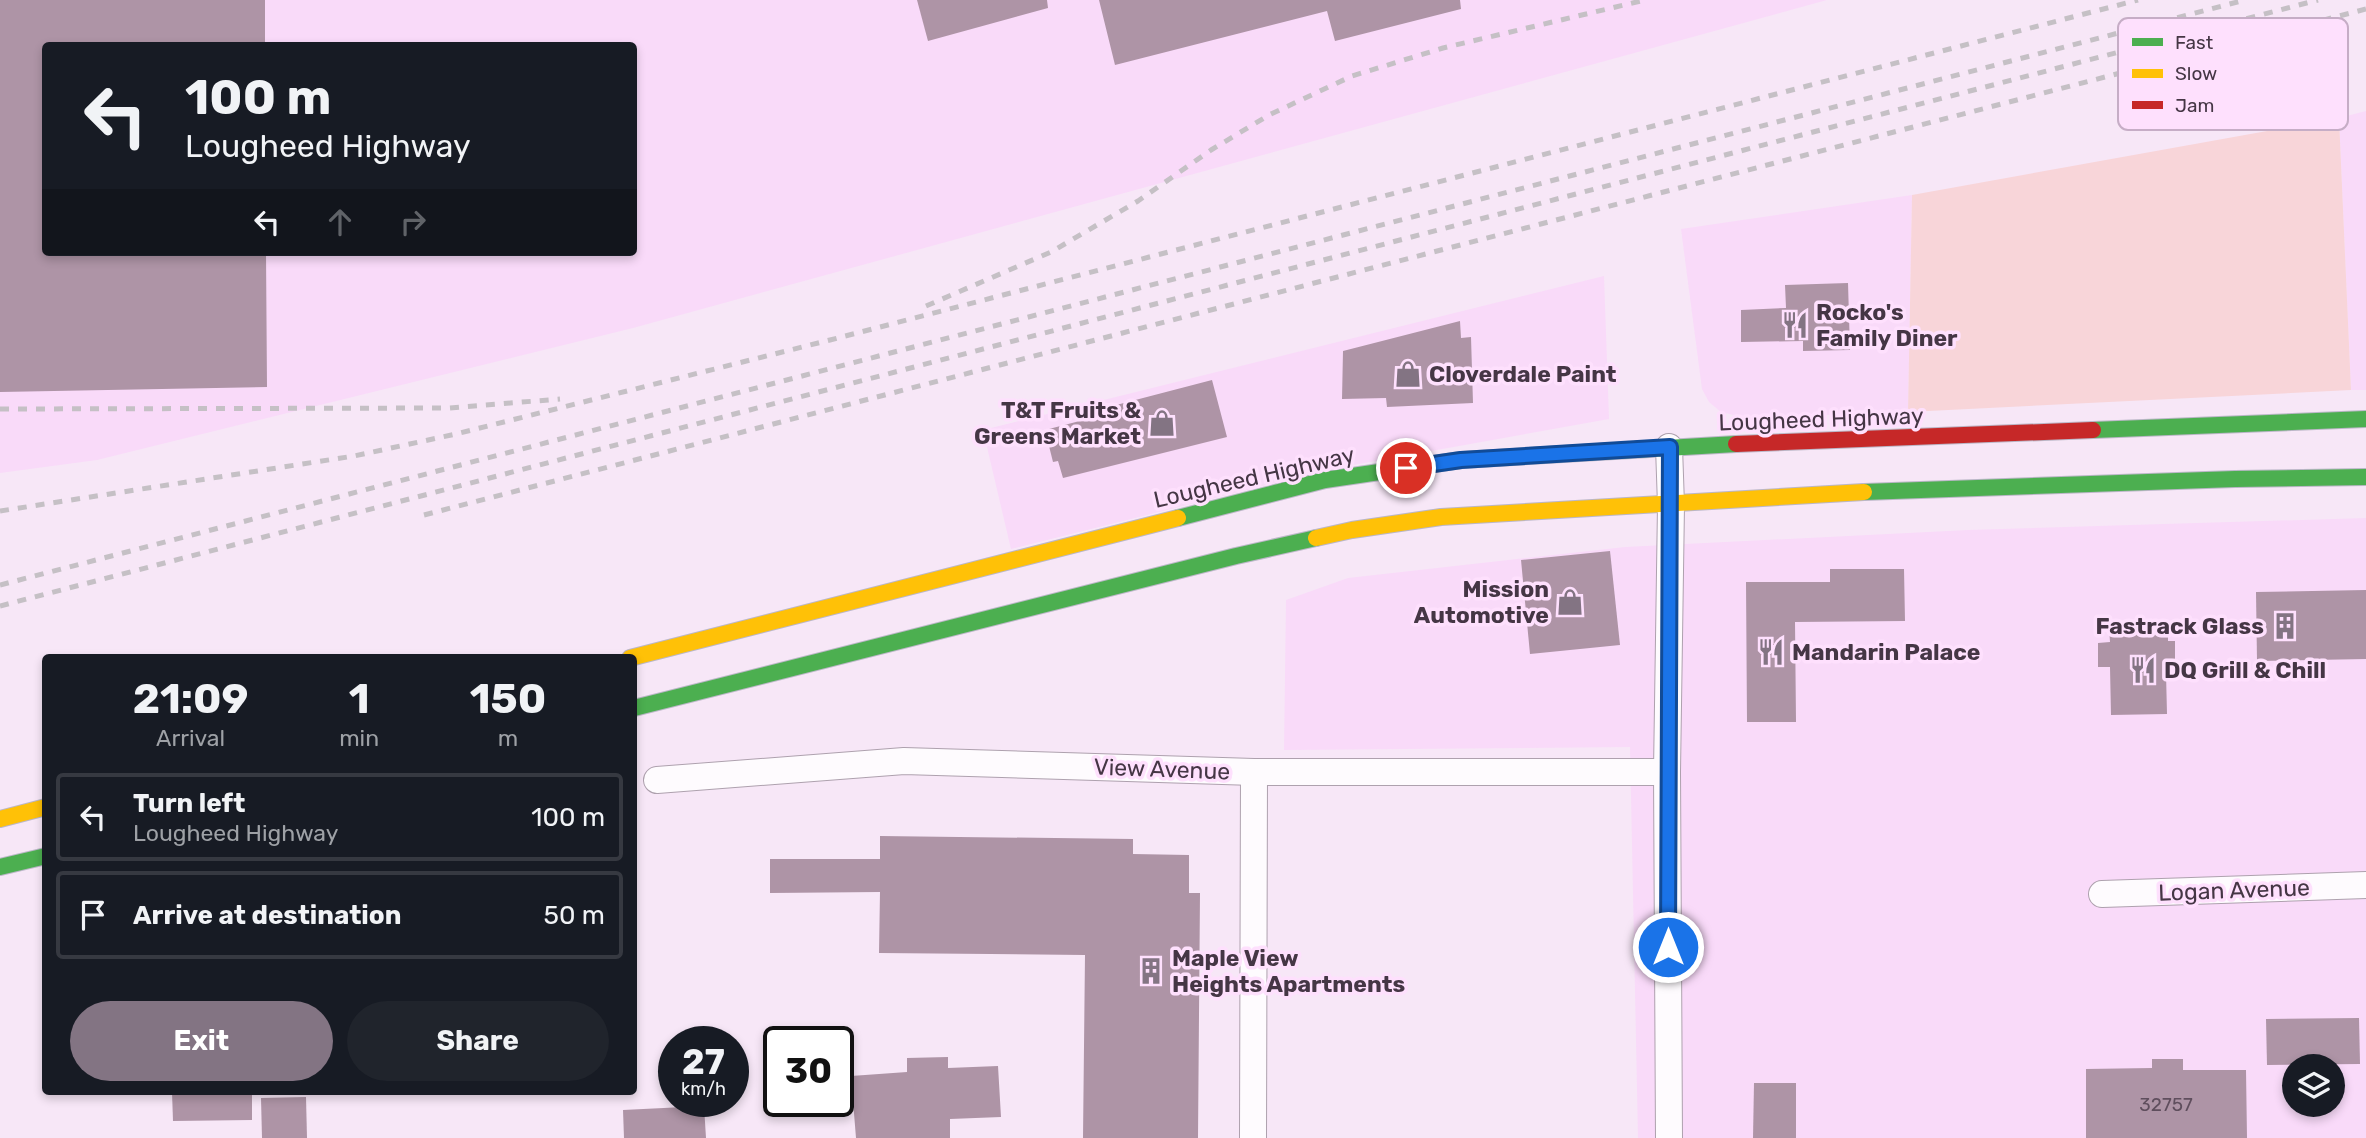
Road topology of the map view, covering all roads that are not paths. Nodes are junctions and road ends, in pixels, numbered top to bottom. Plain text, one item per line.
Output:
1 (2366, 419) edge
2 (1670, 447) junction
3 (2366, 477) edge
4 (1671, 505) junction
5 (637, 656) edge
6 (637, 707) edge
7 (1254, 772) junction
8 (1667, 772) junction
9 (657, 780) dead end
10 (42, 808) edge
11 (0, 819) edge
12 (42, 857) edge
13 (0, 867) edge
14 (2366, 885) edge
15 (2102, 894) dead end
16 (1253, 1138) edge
17 (1669, 1138) edge

1 - 2 main road, Lougheed Highway
2 - 4 street
2 - 5 main road, Lougheed Highway
3 - 4 main road
4 - 6 main road
4 - 8 street
7 - 8 street, View Avenue
7 - 9 street, View Avenue
7 - 16 street
8 - 17 street
10 - 11 main road
12 - 13 main road
14 - 15 street, Logan Avenue

